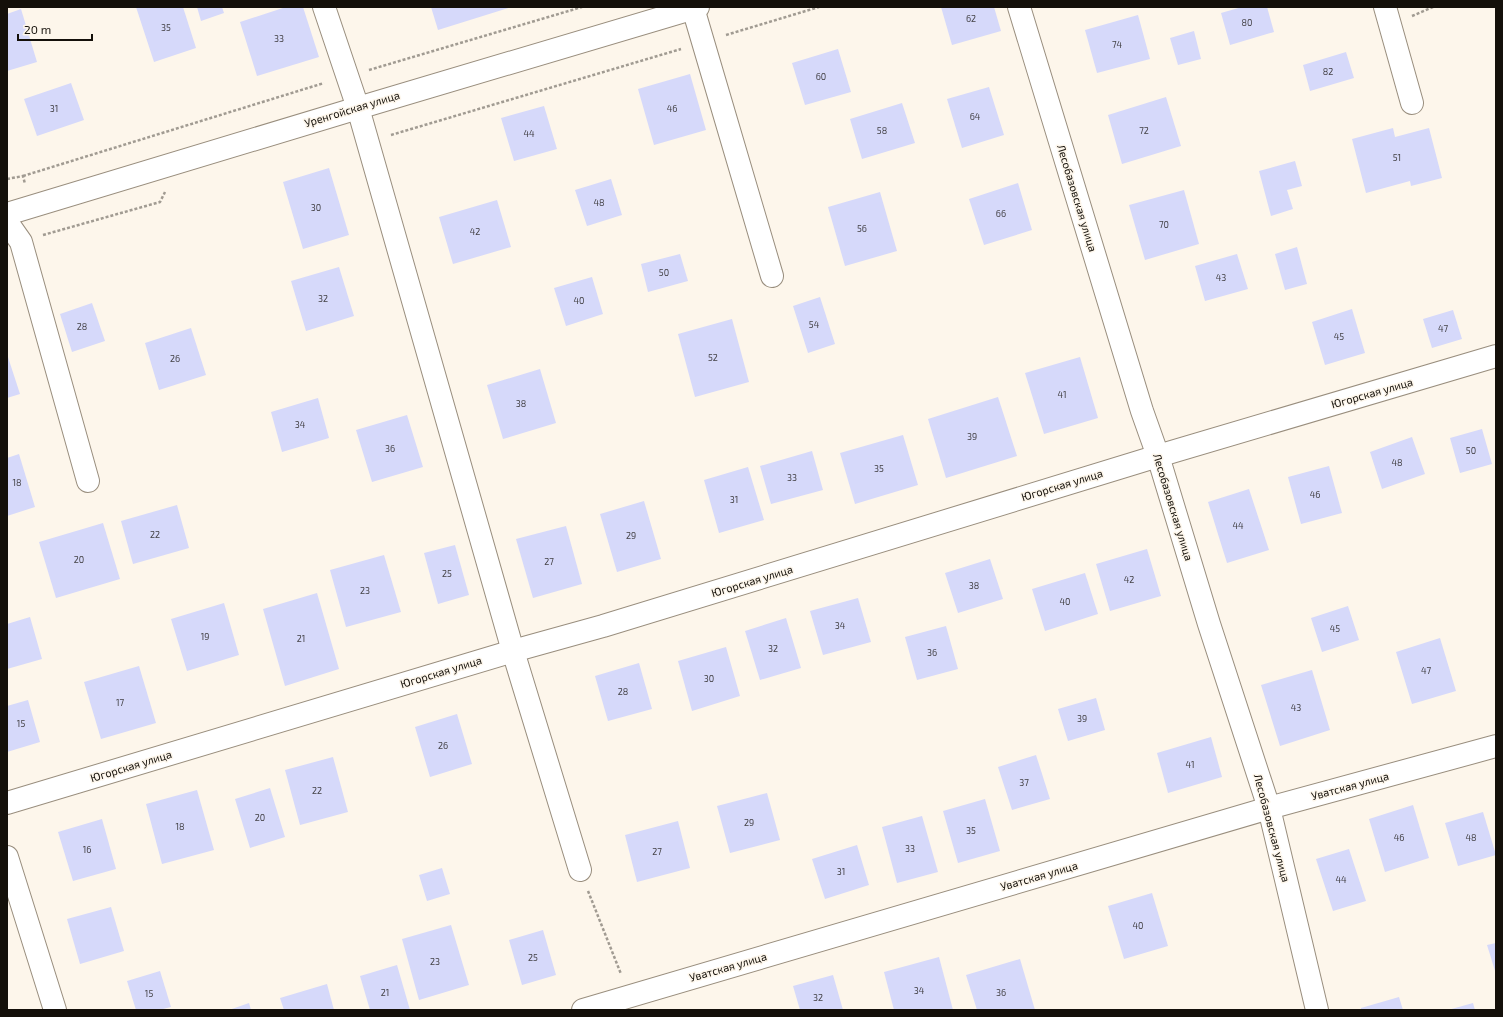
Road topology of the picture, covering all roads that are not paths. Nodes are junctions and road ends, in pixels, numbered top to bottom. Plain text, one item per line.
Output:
1 (324, 7) edge
2 (1019, 7) edge
3 (1385, 7) edge
4 (696, 8) edge
5 (1412, 103) dead end
6 (358, 108) junction
7 (7, 214) edge
8 (7, 222) edge
9 (772, 276) dead end
10 (1496, 356) edge
11 (1158, 456) junction
12 (88, 481) dead end
13 (513, 651) junction
14 (1496, 746) edge
15 (7, 803) edge
16 (1269, 808) junction
17 (7, 857) edge
18 (580, 870) road end
19 (55, 1010) edge
20 (583, 1010) edge
21 (1317, 1010) edge

1 - 6 street
2 - 11 street, Лесобазовская улица
3 - 5 street
4 - 6 street, Уренгойская улица
4 - 9 street
6 - 7 street, Уренгойская улица
6 - 13 street
8 - 12 street
10 - 11 street, Югорская улица
11 - 13 street, Югорская улица
11 - 16 street, Лесобазовская улица
13 - 15 street, Югорская улица
13 - 18 street
14 - 16 street, Уватская улица
16 - 20 street, Уватская улица
16 - 21 street, Лесобазовская улица
17 - 19 street

